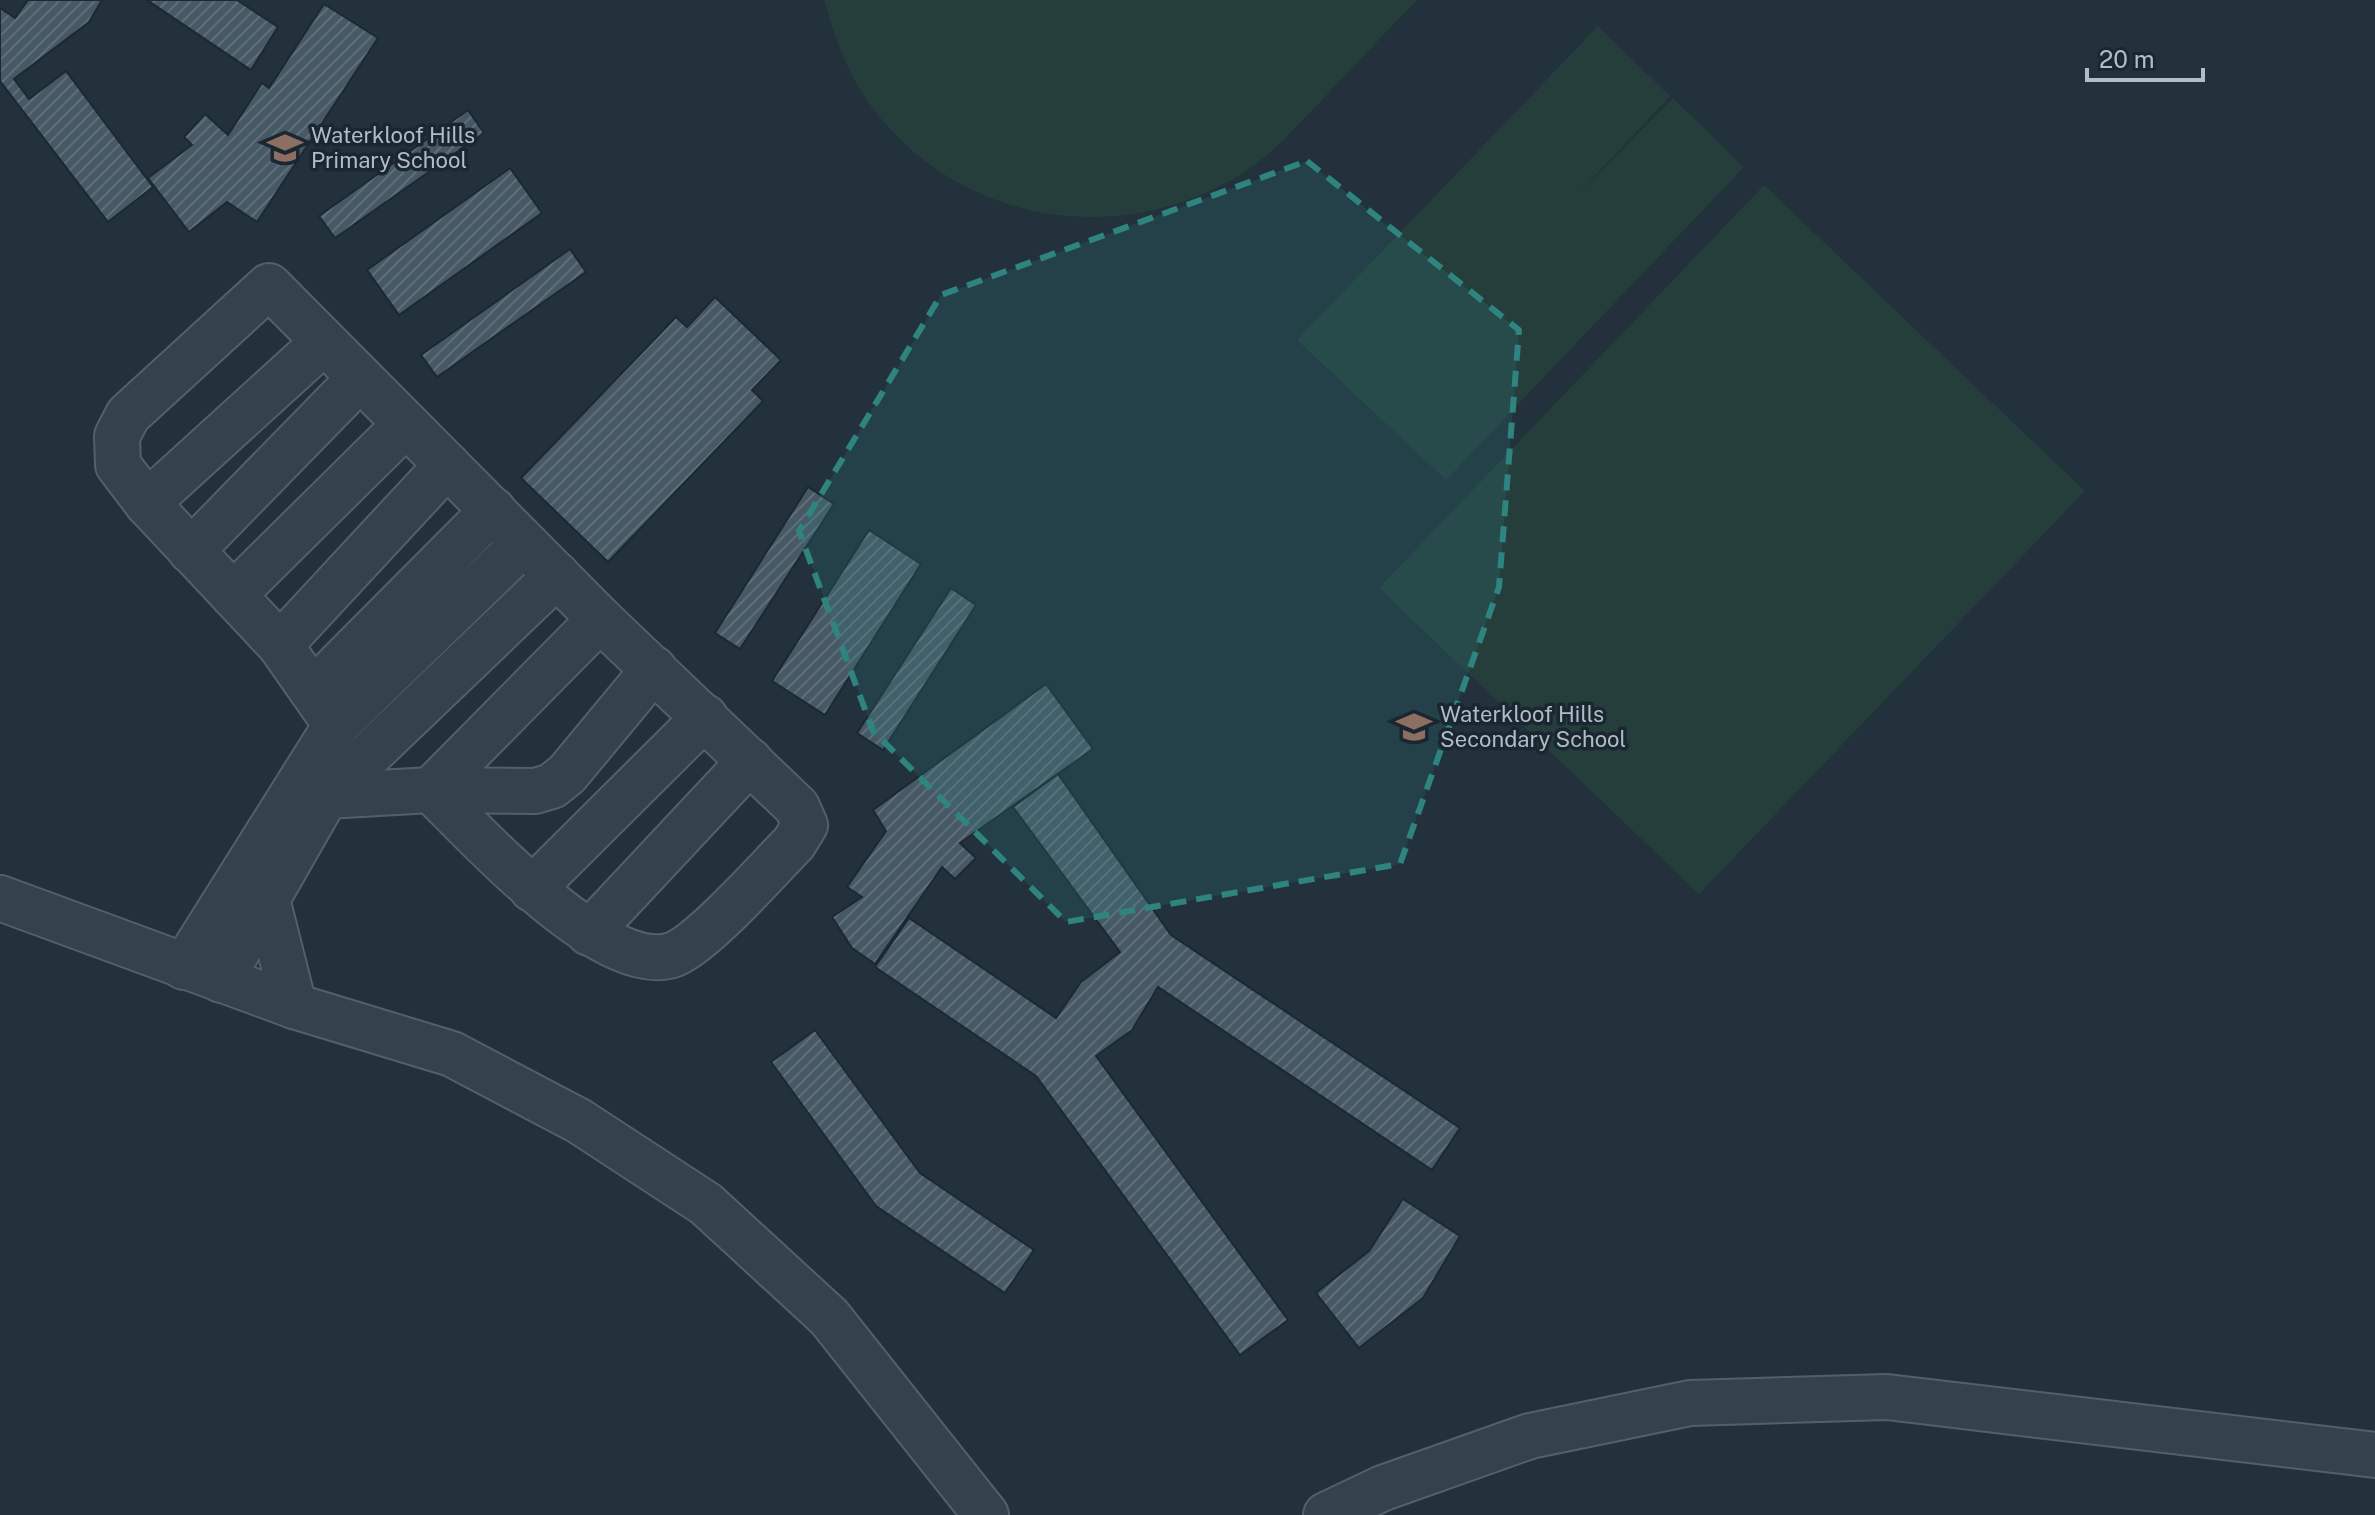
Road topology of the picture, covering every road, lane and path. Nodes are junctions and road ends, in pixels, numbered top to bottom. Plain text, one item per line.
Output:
1 (324, 342) junction
2 (360, 378) junction
3 (406, 424) junction
4 (447, 465) junction
5 (147, 503) junction
6 (493, 510) junction
7 (524, 543) junction
8 (191, 551) junction
9 (557, 575) junction
10 (233, 595) junction
11 (600, 619) junction
12 (280, 645) junction
13 (654, 669) junction
14 (325, 708) junction
15 (705, 717) junction
16 (750, 761) junction
17 (431, 790) junction
18 (326, 796) junction
19 (532, 889) junction
20 (0, 898) edge
21 (267, 899) junction
22 (589, 933) junction
23 (203, 973) junction
24 (294, 1006) junction
25 (2189, 1431) junction
26 (2375, 1433) edge
27 (2375, 1455) edge
28 (986, 1515) edge
29 (1326, 1515) edge

1 - 2 street
1 - 5 street
1 - 5 street
2 - 3 street
2 - 8 street
3 - 4 street
3 - 10 street
4 - 6 street
4 - 12 street
5 - 8 street
6 - 7 street
6 - 14 street
7 - 9 street
7 - 14 street
8 - 10 street
9 - 11 street
9 - 18 street
10 - 12 street
11 - 13 street
11 - 17 street
12 - 14 street
13 - 15 street
13 - 17 street
14 - 23 street
15 - 16 street
15 - 19 street
16 - 22 street
16 - 22 street
17 - 18 street
17 - 19 street
18 - 21 street
19 - 22 street
20 - 23 street
21 - 23 street
21 - 24 street
23 - 24 street
24 - 28 street
25 - 26 street
25 - 27 street
25 - 29 street

